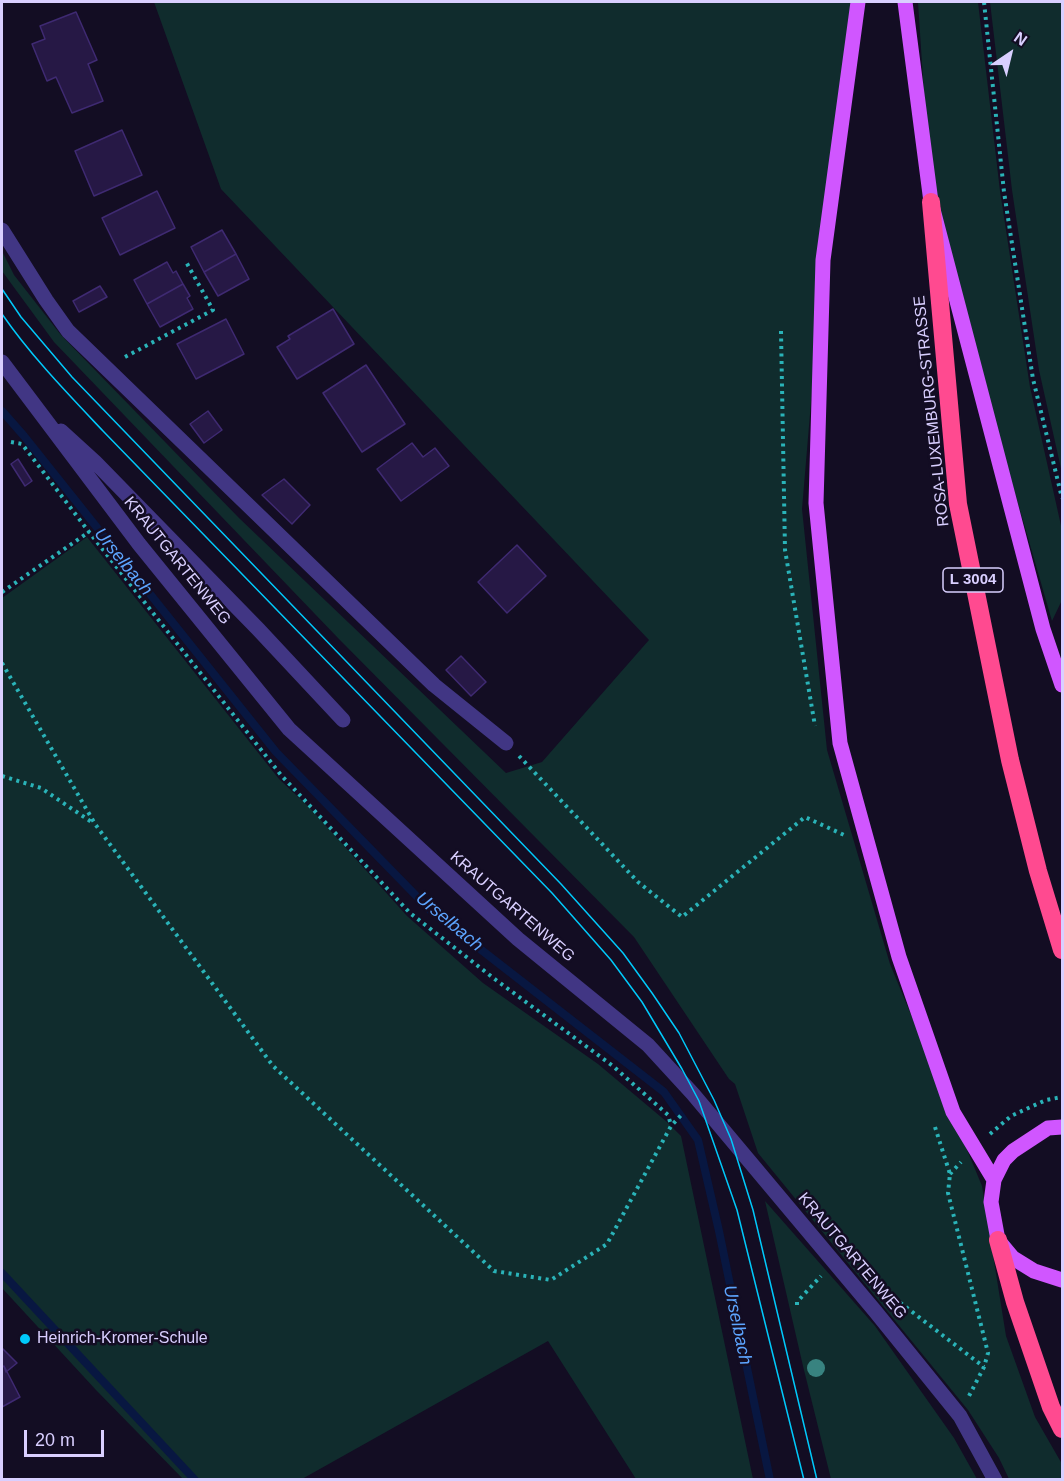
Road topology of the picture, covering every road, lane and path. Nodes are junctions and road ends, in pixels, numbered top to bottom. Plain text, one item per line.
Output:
1 (858, 2) edge
2 (905, 2) edge
3 (984, 2) edge
4 (931, 202) junction
5 (2, 230) edge
6 (185, 260) dead end
7 (143, 348) dead end
8 (2, 362) edge
9 (34, 407) junction
10 (11, 442) dead end
11 (1062, 498) edge
12 (89, 532) junction
13 (2, 592) edge
14 (2, 663) edge
15 (1062, 685) edge
16 (343, 720) dead end
17 (506, 743) joint
18 (2, 776) edge
19 (95, 824) junction
20 (846, 836) dead end
21 (1062, 950) edge
22 (1062, 1097) edge
23 (1062, 1127) edge
24 (985, 1138) dead end
25 (964, 1158) dead end
26 (994, 1180) junction
27 (998, 1240) junction
28 (833, 1262) junction
29 (1062, 1281) edge
30 (891, 1296) dead end
31 (797, 1305) dead end
32 (984, 1367) junction
33 (960, 1416) junction
34 (1062, 1429) edge
35 (995, 1479) edge

1 - 26 main road
2 - 4 main road, ROSA-LUXEMBURG-STRASSE / L 3004
3 - 11 path
4 - 15 main road
4 - 21 highway, ROSA-LUXEMBURG-STRASSE / L 3004
5 - 17 street
6 - 7 path
8 - 9 street, KRAUTGARTENWEG
9 - 16 street
9 - 28 street, KRAUTGARTENWEG
10 - 12 path
12 - 13 path
12 - 19 path
14 - 19 path
17 - 20 path
18 - 19 path
22 - 24 path
23 - 26 main road
25 - 32 path
26 - 27 main road
27 - 29 main road
27 - 34 highway
28 - 31 path
28 - 33 street, KRAUTGARTENWEG
30 - 32 path
32 - 33 path
33 - 35 street, KRAUTGARTENWEG

